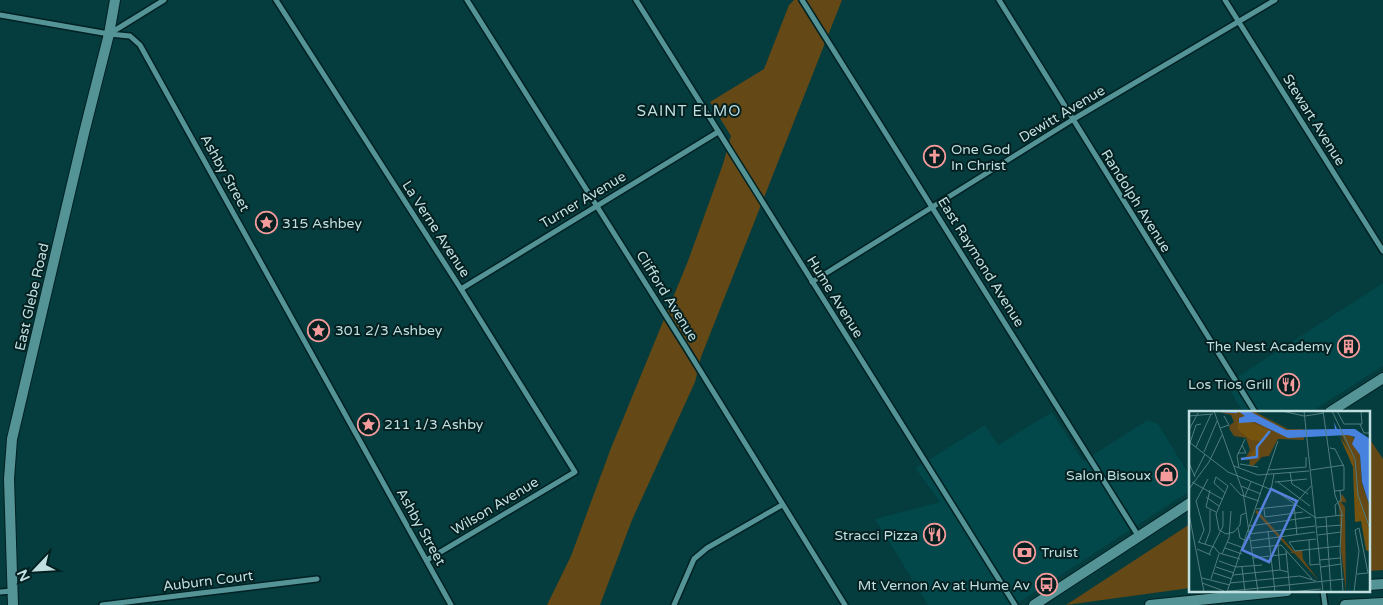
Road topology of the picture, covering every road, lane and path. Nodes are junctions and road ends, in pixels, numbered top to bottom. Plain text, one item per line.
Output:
1 (115, 0) edge
2 (164, 0) edge
3 (276, 0) edge
4 (467, 0) edge
5 (636, 0) edge
6 (802, 0) edge
7 (999, 0) edge
8 (1225, 0) edge
9 (1275, 0) edge
10 (0, 15) edge
11 (1239, 21) junction
12 (109, 34) junction
13 (1072, 120) junction
14 (718, 132) junction
15 (597, 205) junction
16 (933, 207) junction
17 (1383, 251) edge
18 (812, 282) junction
19 (461, 288) junction
20 (1383, 378) edge
21 (1254, 411) edge
22 (1332, 411) edge
23 (575, 472) joint
24 (782, 505) junction
25 (1189, 505) edge
26 (1139, 537) junction
27 (427, 560) junction
28 (317, 579) dead end
29 (1383, 584) edge
30 (1370, 585) edge
31 (13, 591) junction
32 (0, 592) edge
33 (1279, 592) edge
34 (1324, 592) edge
35 (1185, 603) edge
36 (1383, 603) edge
37 (13, 605) edge
38 (102, 605) edge
39 (451, 605) edge
40 (674, 605) edge
41 (844, 605) edge
42 (1016, 605) edge
43 (1034, 605) edge
44 (1150, 605) edge
45 (1325, 605) edge
46 (1345, 605) edge

1 - 12 main road, East Glebe Road
2 - 12 street
3 - 19 street, La Verne Avenue
4 - 15 street, Clifford Avenue
5 - 14 street, Hume Avenue
6 - 16 street, East Raymond Avenue
7 - 13 street, Randolph Avenue
8 - 11 street, Stewart Avenue
9 - 11 street, Dewitt Avenue
10 - 12 street, Ashby Street
11 - 13 street, Dewitt Avenue
11 - 17 street, Stewart Avenue
12 - 27 street, Ashby Street
12 - 31 main road, East Glebe Road
13 - 16 street, Dewitt Avenue
13 - 21 street, Randolph Avenue
14 - 15 street, Turner Avenue
14 - 18 street, Hume Avenue
15 - 19 street, Turner Avenue
15 - 24 street, Clifford Avenue
16 - 18 street, Dewitt Avenue
16 - 26 street, East Raymond Avenue
18 - 42 street, Hume Avenue
19 - 23 street, La Verne Avenue
20 - 22 main road
23 - 27 street, Wilson Avenue
24 - 40 street
24 - 41 street, Clifford Avenue
25 - 26 main road
26 - 43 main road
27 - 39 street, Ashby Street
28 - 38 street, Auburn Court
29 - 30 main road
31 - 32 street
31 - 37 main road, East Glebe Road
33 - 35 main road
34 - 45 street
35 - 44 main road
36 - 46 main road

